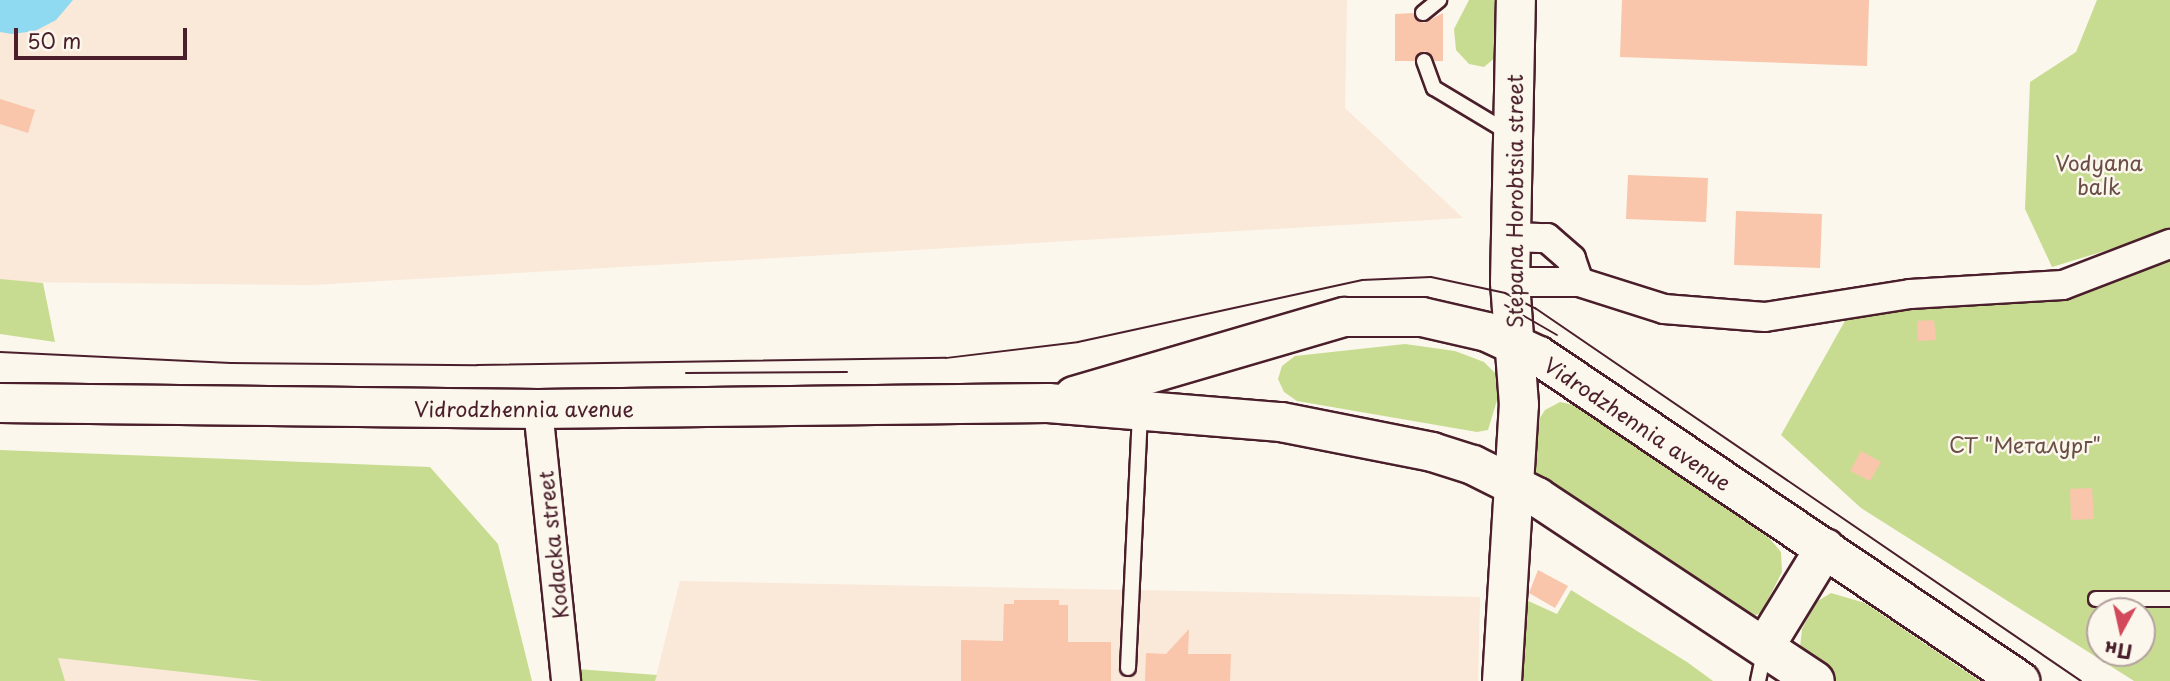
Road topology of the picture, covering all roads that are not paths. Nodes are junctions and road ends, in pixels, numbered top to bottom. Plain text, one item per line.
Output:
1 (1439, 0) edge
2 (1516, 0) edge
3 (1423, 13) dead end
4 (1424, 61) dead end
5 (1513, 135) junction
6 (1511, 237) junction
7 (2170, 244) edge
8 (1510, 282) junction
9 (1579, 282) junction
10 (1514, 345) junction
11 (0, 403) edge
12 (1048, 403) junction
13 (538, 409) junction
14 (1140, 411) junction
15 (1514, 485) junction
16 (1825, 548) junction
17 (1761, 664) edge
18 (1128, 668) dead end
19 (566, 681) edge
20 (1502, 681) edge
21 (1815, 681) edge
22 (2021, 681) edge

1 - 3 lane
2 - 5 street, Stepana Horobtsia street
4 - 5 lane
5 - 6 street, Stepana Horobtsia street
6 - 8 street, Stepana Horobtsia street
6 - 9 street
7 - 9 street
8 - 9 street
8 - 10 street, Stepana Horobtsia street
10 - 12 street, Vidrodzhennia avenue
10 - 15 street, Stepana Horobtsia street
10 - 16 street, Vidrodzhennia avenue
11 - 13 street, Vidrodzhennia avenue
12 - 13 street, Vidrodzhennia avenue
12 - 14 street, Vidrodzhennia avenue
13 - 19 street, Kodacka street
14 - 15 street, Vidrodzhennia avenue
14 - 18 lane
15 - 17 street, Vidrodzhennia avenue
15 - 20 street, Stepana Horobtsia street
16 - 17 street
16 - 22 street, Vidrodzhennia avenue
17 - 21 street, Vidrodzhennia avenue

